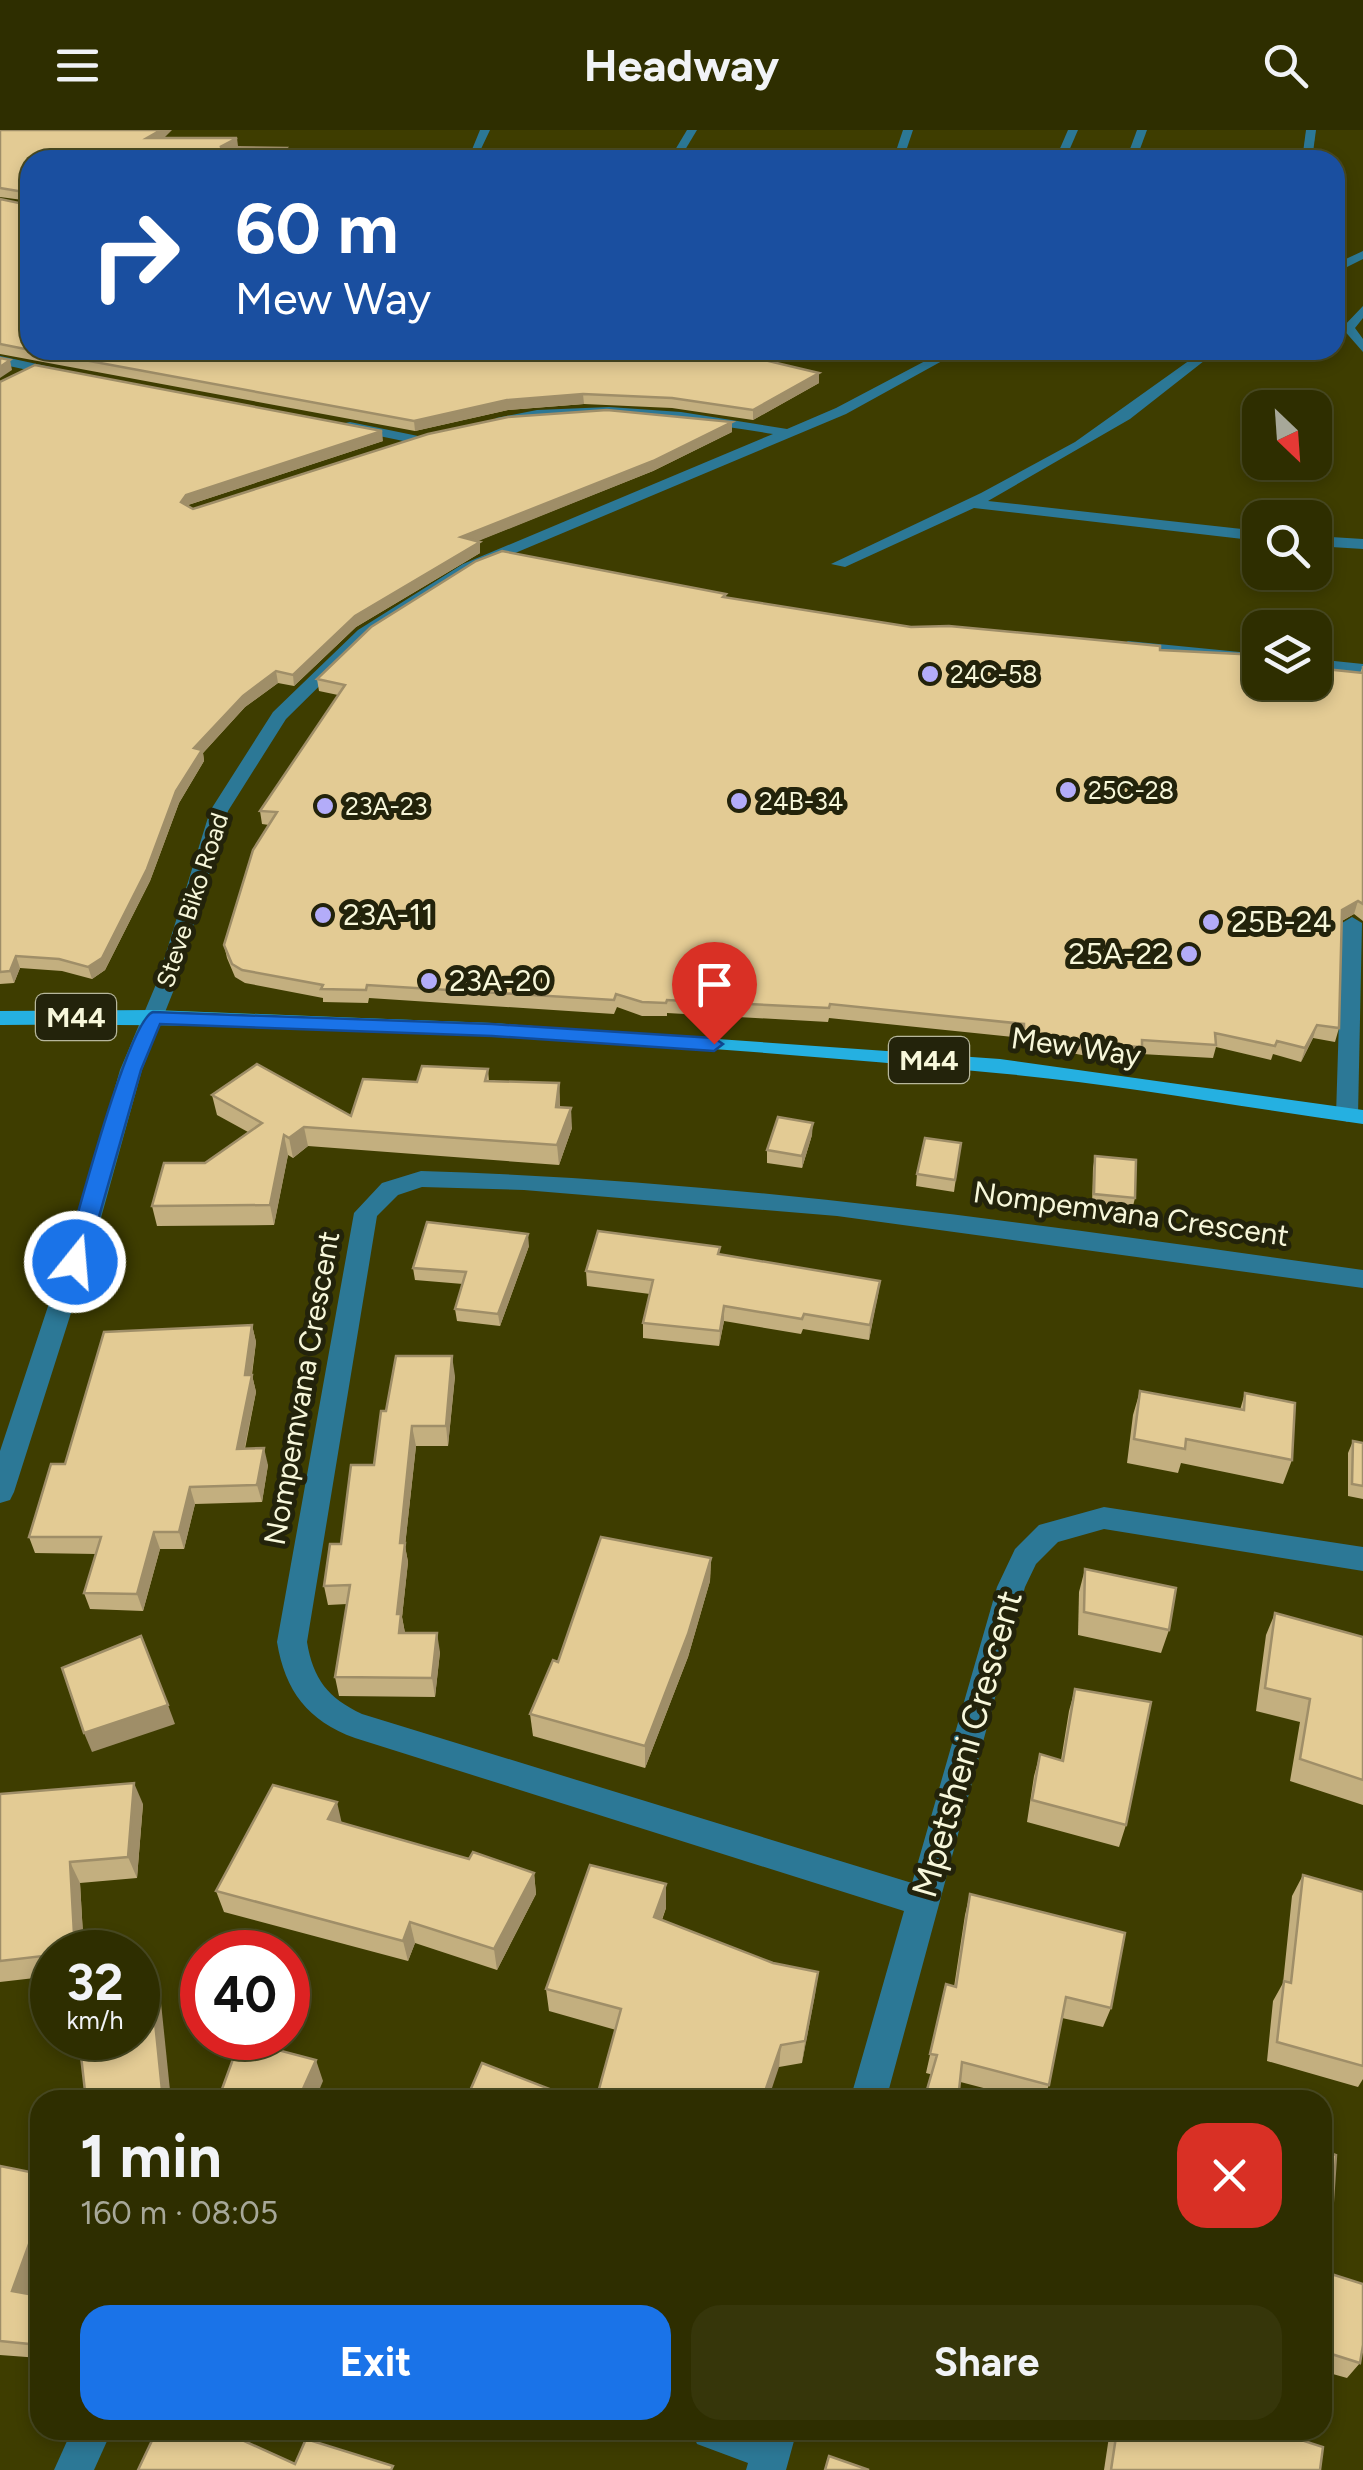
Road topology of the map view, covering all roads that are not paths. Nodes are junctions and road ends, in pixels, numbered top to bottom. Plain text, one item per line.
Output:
1 (1363, 310) edge
2 (1363, 348) edge
3 (0, 360) edge
4 (938, 360) edge
5 (1200, 360) edge
6 (33, 368) junction
7 (78, 376) edge
8 (16, 377) edge
9 (328, 422) edge
10 (494, 423) edge
11 (791, 433) junction
12 (438, 436) edge
13 (418, 440) junction
14 (378, 452) edge
15 (977, 504) junction
16 (1363, 521) edge
17 (1242, 534) edge
18 (1332, 542) edge
19 (1359, 544) edge
20 (496, 553) junction
21 (535, 560) edge
22 (839, 564) dead end
23 (1115, 645) edge
24 (1242, 657) edge
25 (1332, 666) edge
26 (1363, 669) edge
27 (1352, 923) dead end
28 (0, 1018) edge
29 (153, 1018) junction
30 (1355, 1116) edge
31 (1363, 1279) edge
32 (0, 1492) edge
33 (1363, 1559) edge
34 (922, 1902) junction
35 (871, 2090) edge
36 (88, 2440) edge
37 (740, 2440) edge
38 (771, 2451) edge
39 (74, 2470) edge

1 - 2 street
3 - 6 street
4 - 11 street, Steve Biko Road
5 - 15 street
6 - 7 street
6 - 8 street
9 - 13 street
10 - 11 street
11 - 20 street, Steve Biko Road
12 - 13 street
13 - 14 street
15 - 17 street
15 - 22 street
16 - 19 street
18 - 19 street
20 - 21 street
20 - 29 street, Steve Biko Road
23 - 24 street
25 - 26 street
27 - 30 street
28 - 29 main road, Mew Way / M44
29 - 30 main road, Mew Way / M44
29 - 32 street, Steve Biko Road
31 - 34 street, Nompemvana Crescent
33 - 34 street, Mpetsheni Crescent
34 - 35 street, Mpetsheni Crescent
36 - 39 street
37 - 38 street

